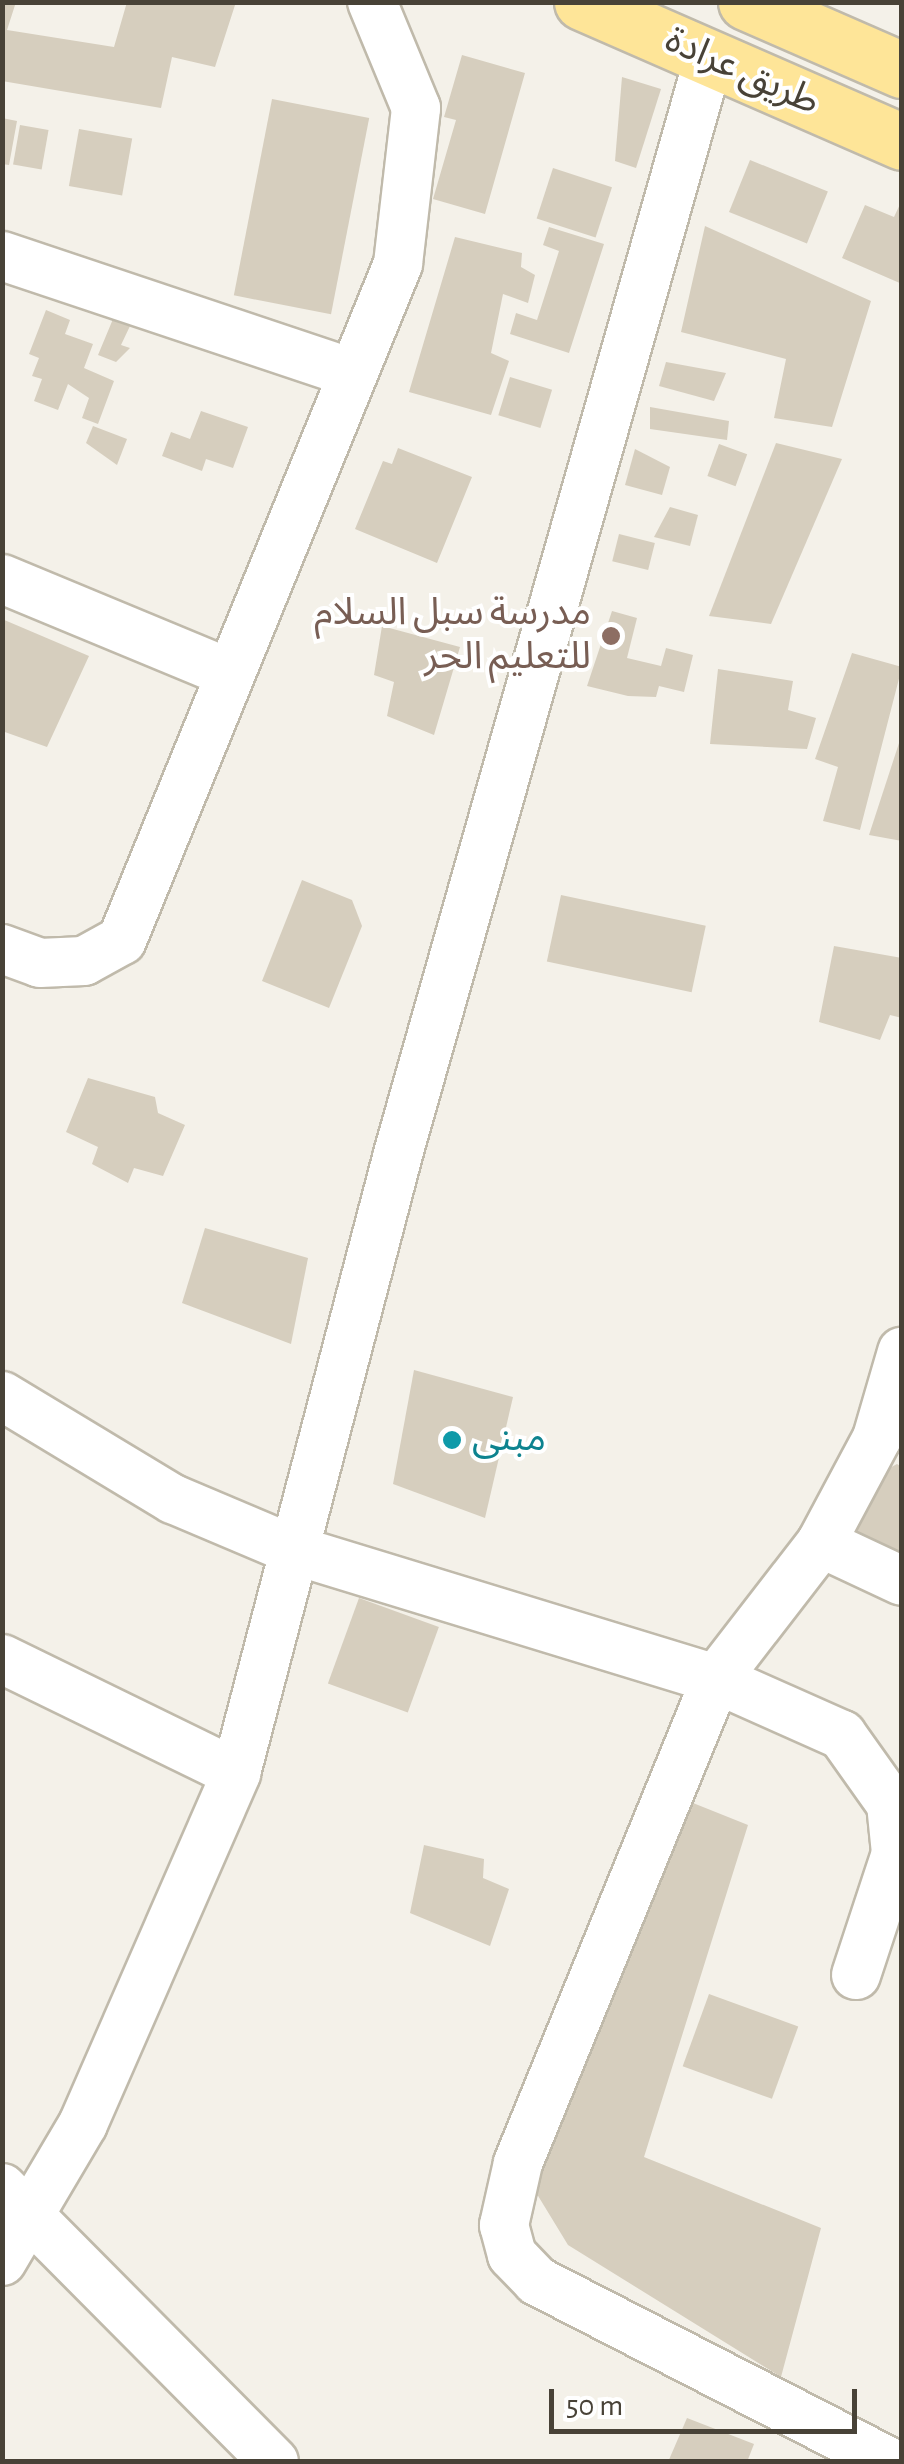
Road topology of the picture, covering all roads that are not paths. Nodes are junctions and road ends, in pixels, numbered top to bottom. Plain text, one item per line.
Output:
1 (372, 2) edge
2 (582, 2) edge
3 (746, 2) edge
4 (709, 58) junction
5 (902, 70) edge
6 (902, 142) edge
7 (2, 256) edge
8 (349, 372) junction
9 (2, 578) edge
10 (228, 673) junction
11 (2, 949) edge
12 (902, 1352) edge
13 (4, 1402) edge
14 (821, 1542) junction
15 (294, 1550) junction
16 (902, 1580) edge
17 (2, 1659) edge
18 (716, 1679) junction
19 (236, 1774) junction
20 (856, 1974) dead end
21 (18, 2203) edge
22 (2, 2261) edge
23 (274, 2462) edge
24 (889, 2462) edge

1 - 8 street
2 - 4 main road, طريق عرادة
3 - 5 main road, طريق عرادة
4 - 6 main road, طريق عرادة
4 - 15 street
7 - 8 street
8 - 10 street
9 - 10 street
10 - 11 street
12 - 14 street
13 - 15 street
14 - 16 street
14 - 18 street
15 - 18 street
15 - 19 street
17 - 19 street
18 - 20 street
18 - 24 street
19 - 21 street
21 - 22 street
21 - 23 street

